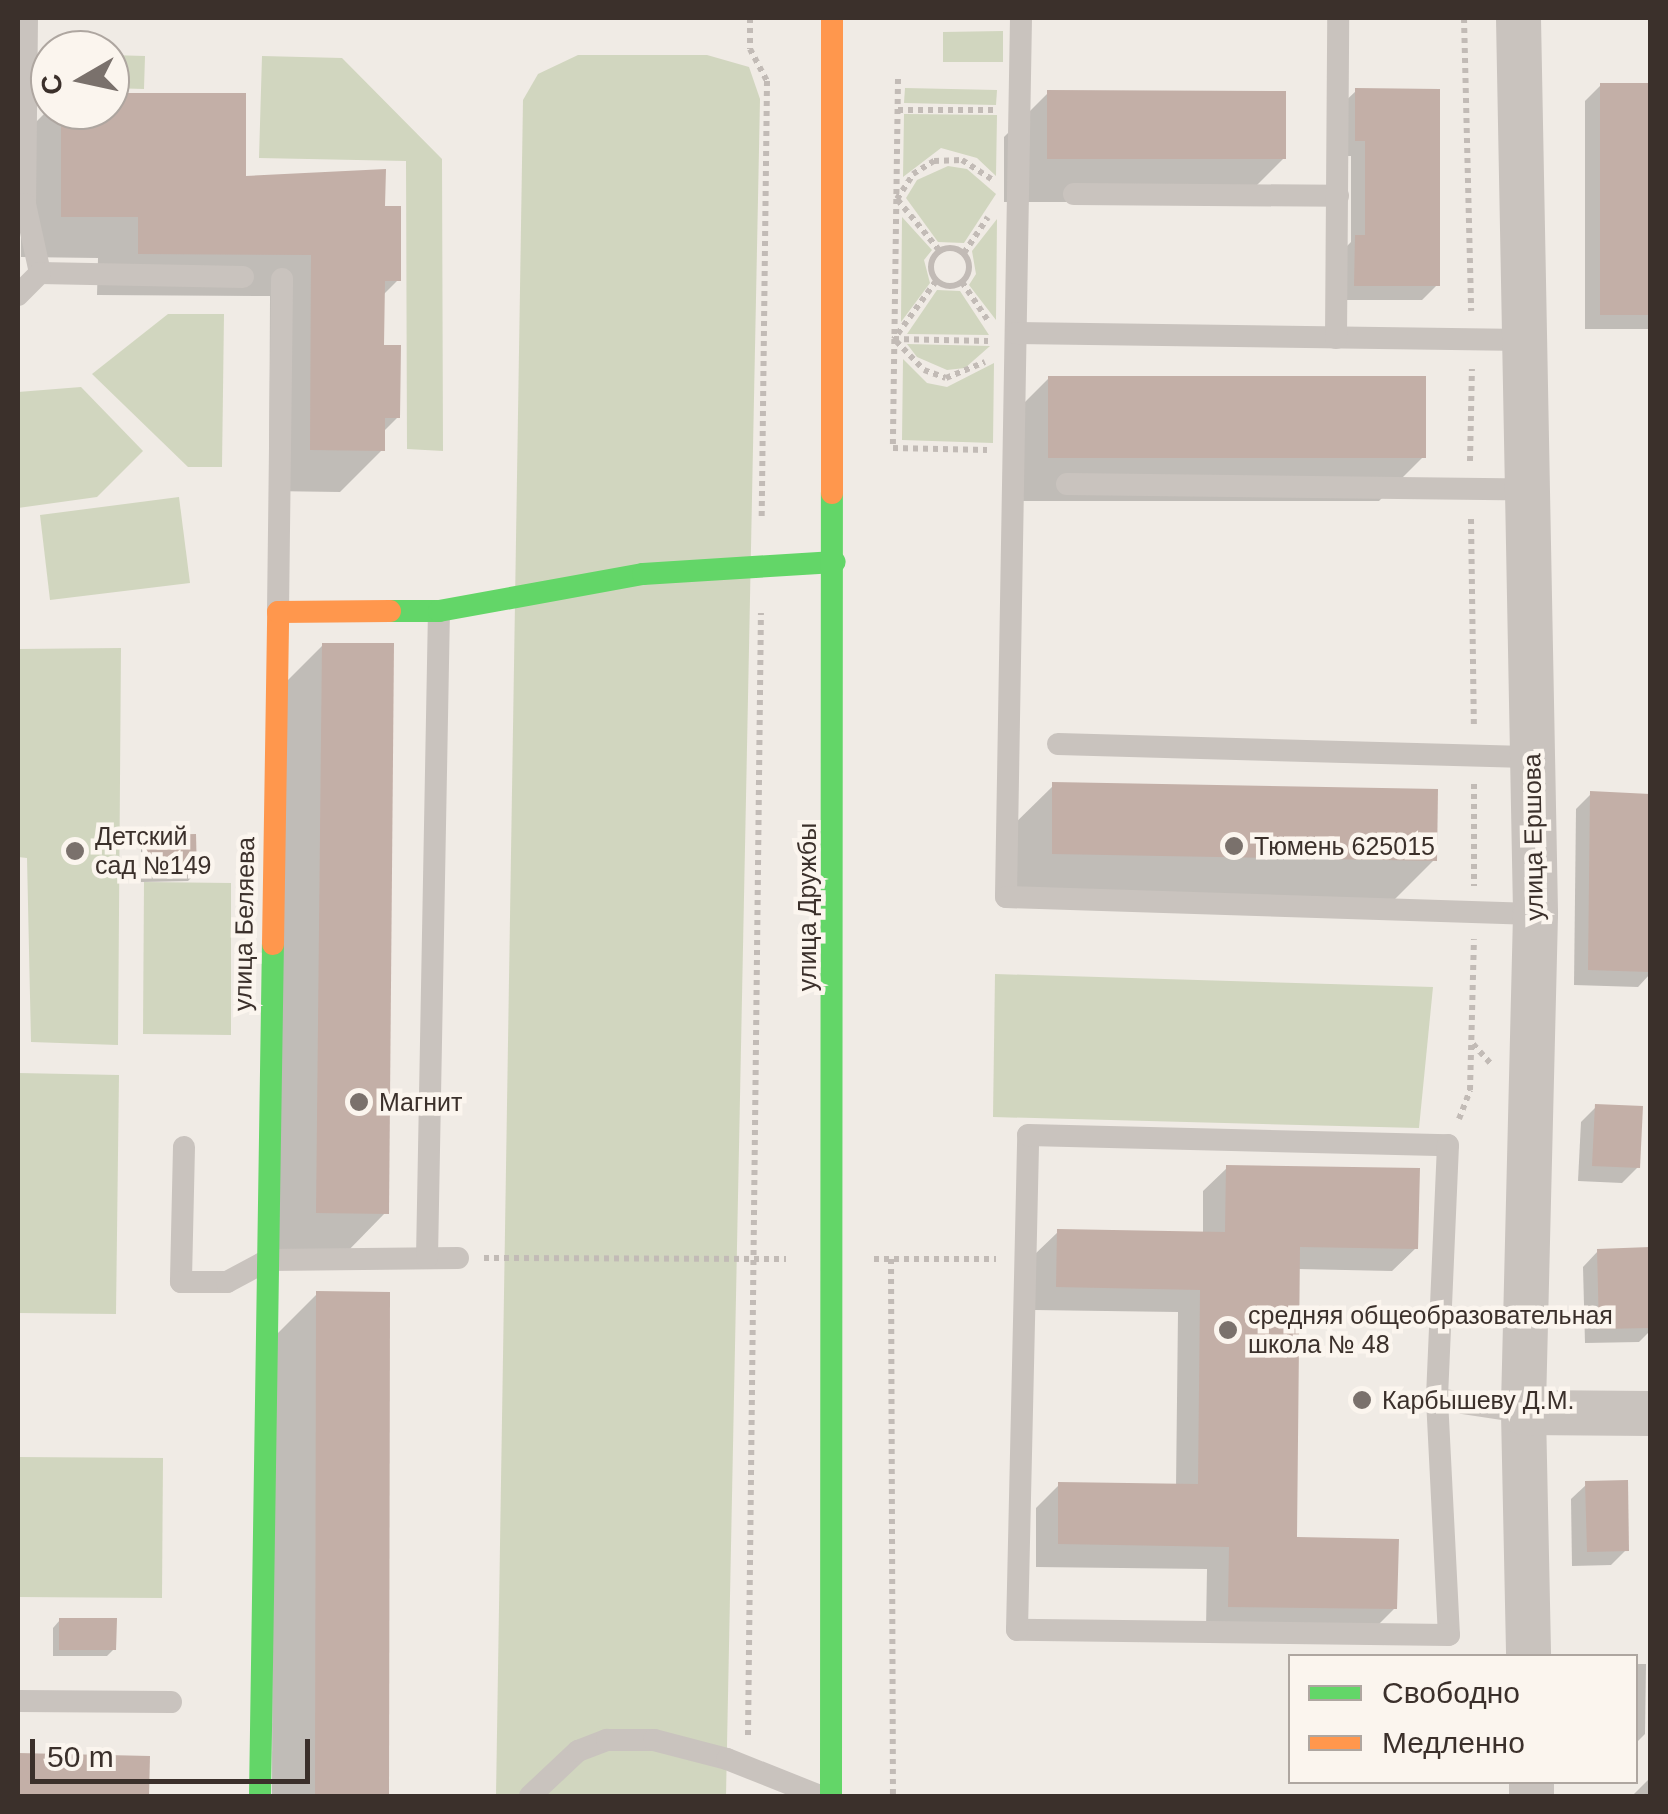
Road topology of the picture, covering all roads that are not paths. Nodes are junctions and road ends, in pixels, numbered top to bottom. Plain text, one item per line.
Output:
1 (27, 18) edge
2 (832, 18) edge
3 (1021, 18) edge
4 (1338, 18) edge
5 (1518, 18) edge
6 (1074, 194) dead end
7 (1338, 196) junction
8 (21, 204) edge
9 (40, 272) junction
10 (243, 277) dead end
11 (282, 278) dead end
12 (18, 295) edge
13 (1009, 337) junction
14 (1336, 338) junction
15 (1524, 340) junction
16 (1066, 484) dead end
17 (1527, 490) junction
18 (835, 562) junction
19 (439, 611) junction
20 (278, 612) junction
21 (1058, 744) dead end
22 (1532, 757) junction
23 (1535, 914) junction
24 (184, 1147) dead end
25 (427, 1258) junction
26 (458, 1258) road end
27 (268, 1260) junction
28 (1437, 1400) junction
29 (1523, 1412) junction
30 (1650, 1413) edge
31 (1528, 1654) edge
32 (18, 1700) edge
33 (171, 1702) dead end
34 (260, 1796) edge
35 (530, 1796) edge
36 (820, 1796) edge
37 (831, 1796) edge

1 - 8 lane
2 - 18 main road, улица Дружбы
3 - 13 lane
4 - 7 lane
5 - 15 street, улица Ершова
6 - 7 lane
7 - 14 lane
8 - 9 lane
9 - 10 lane
9 - 12 lane
11 - 20 lane
13 - 14 lane
13 - 23 lane
14 - 15 lane
15 - 17 street, улица Ершова
16 - 17 lane
17 - 22 street, улица Ершова
18 - 19 main road
18 - 37 main road, улица Дружбы
19 - 20 main road
19 - 25 lane
20 - 27 main road, улица Беляева
21 - 22 lane
22 - 23 street, улица Ершова
23 - 29 street, улица Ершова
24 - 27 lane
25 - 26 lane
25 - 27 lane
27 - 34 main road, улица Беляева
28 - 28 lane
28 - 29 lane
29 - 30 street
29 - 31 street, улица Ершова
32 - 33 lane
35 - 36 lane

